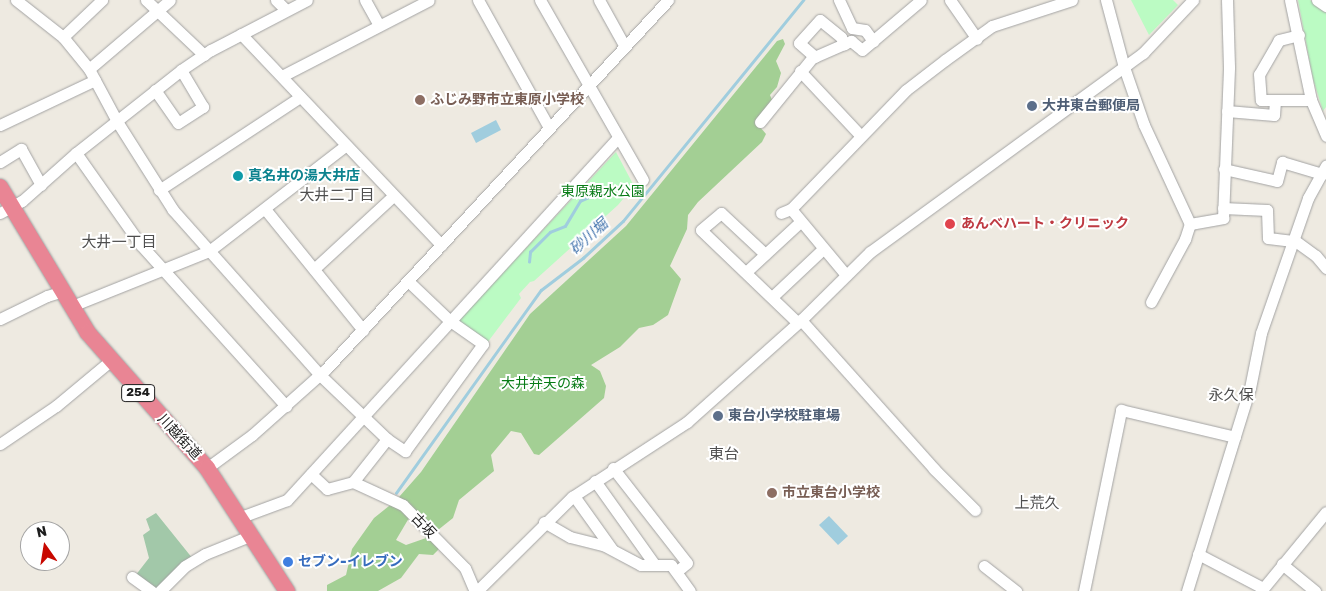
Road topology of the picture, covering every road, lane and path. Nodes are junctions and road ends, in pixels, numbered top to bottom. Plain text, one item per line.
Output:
1 (102, 0) edge
2 (146, 0) edge
3 (170, 0) edge
4 (276, 0) edge
5 (306, 0) edge
6 (365, 0) edge
7 (429, 0) edge
8 (478, 0) edge
9 (540, 0) edge
10 (599, 0) edge
11 (668, 0) edge
12 (839, 0) edge
13 (921, 0) edge
14 (950, 0) edge
15 (1072, 0) edge
16 (1106, 0) edge
17 (1193, 0) edge
18 (1228, 0) edge
19 (1290, 0) edge
20 (1317, 0) edge
21 (23, 2) edge
22 (1326, 6) edge
23 (157, 10) junction
24 (286, 10) junction
25 (378, 25) junction
26 (241, 34) junction
27 (1299, 35) junction
28 (63, 37) junction
29 (977, 39) junction
30 (873, 41) junction
31 (844, 44) junction
32 (624, 45) junction
33 (204, 55) junction
34 (815, 57) junction
35 (1124, 67) junction
36 (89, 69) junction
37 (181, 70) junction
38 (800, 71) junction
39 (282, 76) junction
40 (95, 80) junction
41 (589, 85) junction
42 (156, 90) junction
43 (300, 97) junction
44 (1311, 100) junction
45 (1275, 101) junction
46 (1227, 111) junction
47 (760, 122) dead end
48 (118, 123) junction
49 (0, 125) edge
50 (548, 126) junction
51 (860, 135) junction
52 (1326, 136) edge
53 (618, 138) junction
54 (345, 146) junction
55 (76, 153) junction
56 (0, 162) edge
57 (1224, 169) junction
58 (1324, 170) edge
59 (643, 180) dead end
60 (41, 185) junction
61 (0, 187) edge
62 (159, 190) junction
63 (393, 196) junction
64 (1223, 208) junction
65 (265, 209) junction
66 (7, 210) edge
67 (800, 222) junction
68 (1190, 224) junction
69 (1293, 240) junction
70 (441, 245) junction
71 (823, 249) junction
72 (209, 251) junction
73 (765, 254) junction
74 (1326, 268) edge
75 (314, 269) junction
76 (166, 271) junction
77 (746, 272) junction
78 (846, 275) junction
79 (408, 281) junction
80 (63, 292) junction
81 (772, 297) junction
82 (1151, 302) dead end
83 (72, 306) junction
84 (0, 319) edge
85 (450, 321) junction
86 (800, 321) junction
87 (363, 330) junction
88 (110, 361) junction
89 (320, 375) junction
90 (286, 406) junction
91 (362, 417) junction
92 (1235, 437) junction
93 (386, 439) junction
94 (0, 444) edge
95 (207, 468) junction
96 (613, 468) junction
97 (311, 474) junction
98 (595, 481) junction
99 (353, 482) junction
100 (574, 496) junction
101 (975, 510) dead end
102 (1326, 512) edge
103 (241, 517) junction
104 (544, 522) junction
105 (252, 536) junction
106 (614, 552) junction
107 (1198, 554) junction
108 (1282, 564) junction
109 (655, 565) junction
110 (984, 566) dead end
111 (677, 571) junction
112 (132, 577) dead end
113 (1262, 589) edge
114 (151, 591) edge
115 (160, 591) edge
116 (287, 591) edge
117 (476, 591) edge
118 (690, 591) edge
119 (1016, 591) edge
120 (1084, 591) edge
121 (1187, 591) edge
122 (1316, 591) edge

1 - 28 street
2 - 23 street
3 - 23 street
4 - 24 street
5 - 24 street
6 - 25 street
7 - 25 street
8 - 50 street
9 - 41 street
10 - 32 street
11 - 32 street
12 - 30 street
13 - 30 street
14 - 29 street
15 - 29 street
16 - 35 street
17 - 35 street
18 - 46 street
19 - 27 street
20 - 22 street
21 - 28 street
23 - 33 street
23 - 36 street
24 - 26 street
25 - 39 street
26 - 33 street
26 - 39 street
27 - 44 street
27 - 45 street
28 - 36 street
29 - 51 street
30 - 31 street
31 - 34 street
31 - 34 street
32 - 41 street
33 - 37 street
34 - 38 street
35 - 68 street
35 - 78 street
36 - 40 street
37 - 42 street
37 - 42 street
38 - 47 street
38 - 51 street
39 - 43 street
40 - 48 street
40 - 49 street
41 - 50 street
41 - 53 street
42 - 48 street
43 - 54 street
43 - 62 street
44 - 45 street
44 - 52 street
45 - 46 street
46 - 57 street
48 - 55 street
48 - 62 street
50 - 70 street
51 - 67 street
53 - 59 street
53 - 85 street
54 - 63 street
54 - 65 street
55 - 60 street
55 - 76 street
56 - 60 street
57 - 58 street
57 - 64 street
58 - 69 street
60 - 66 street
61 - 66 highway, 川越街道 / 254
62 - 72 street
63 - 70 street
63 - 75 street
64 - 68 street
64 - 69 street
65 - 72 street
65 - 75 street
66 - 80 highway, 川越街道 / 254
67 - 71 street
67 - 73 street
68 - 82 street
69 - 74 street
69 - 92 street
70 - 79 street
71 - 78 street
71 - 81 street
72 - 76 street
72 - 89 street
73 - 77 street
73 - 77 street
75 - 87 street
76 - 83 street
76 - 90 street
77 - 81 street
78 - 86 street
79 - 85 street
79 - 87 street
80 - 83 highway, 川越街道 / 254
80 - 84 street
81 - 86 street
83 - 88 highway, 川越街道 / 254
85 - 91 street
85 - 93 street
86 - 96 street
86 - 101 street
87 - 89 street
88 - 94 street
88 - 95 highway, 川越街道 / 254
89 - 90 street
89 - 91 street
90 - 95 street
91 - 93 street
91 - 97 street
92 - 107 street
92 - 120 street
93 - 99 street
95 - 103 highway, 川越街道 / 254
96 - 98 street
96 - 111 street
97 - 99 street
97 - 103 street
98 - 100 street
98 - 109 street
99 - 117 street, 古坂
100 - 104 street
100 - 106 street
102 - 108 street
103 - 105 highway, 川越街道 / 254
104 - 106 street
104 - 117 street
105 - 115 street
105 - 116 highway, 川越街道 / 254
106 - 109 street
107 - 113 street
107 - 121 street
108 - 113 street
108 - 122 street
109 - 111 street
110 - 119 street
111 - 118 street
112 - 114 street

